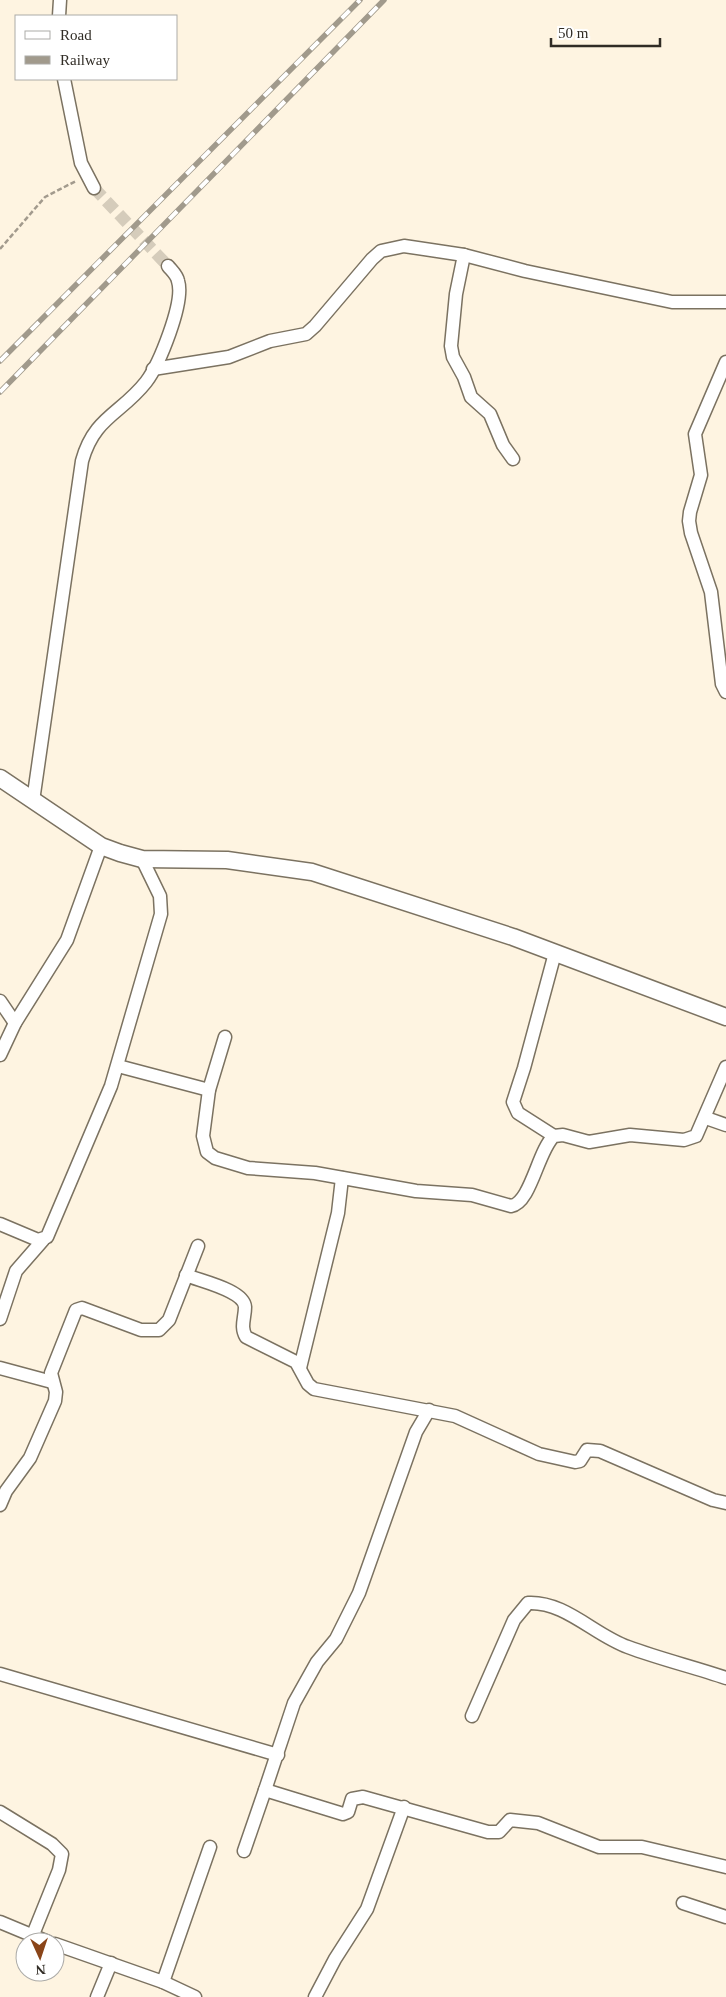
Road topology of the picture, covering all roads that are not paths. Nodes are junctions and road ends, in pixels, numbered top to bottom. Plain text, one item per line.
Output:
1 (60, 0) edge
2 (59, 15) edge
3 (64, 80) edge
4 (94, 188) tunnel mouth
5 (464, 255) junction
6 (168, 266) tunnel mouth
7 (726, 302) edge
8 (726, 362) edge
9 (153, 369) junction
10 (513, 460) dead end
11 (726, 692) edge
12 (0, 778) edge
13 (34, 801) junction
14 (101, 846) junction
15 (142, 859) junction
16 (555, 953) junction
17 (0, 1000) edge
18 (726, 1017) edge
19 (15, 1023) junction
20 (224, 1037) dead end
21 (0, 1055) edge
22 (118, 1066) junction
23 (726, 1067) edge
24 (208, 1090) junction
25 (706, 1118) junction
26 (726, 1125) edge
27 (554, 1136) junction
28 (342, 1178) junction
29 (0, 1224) edge
30 (43, 1240) junction
31 (198, 1246) dead end
32 (186, 1275) junction
33 (0, 1319) edge
34 (0, 1368) edge
35 (300, 1368) junction
36 (52, 1382) junction
37 (429, 1410) junction
38 (726, 1503) edge
39 (0, 1505) edge
40 (0, 1674) edge
41 (726, 1678) edge
42 (472, 1716) dead end
43 (278, 1754) junction
44 (265, 1790) junction
45 (404, 1807) junction
46 (0, 1812) edge
47 (210, 1847) dead end
48 (244, 1851) dead end
49 (726, 1867) edge
50 (683, 1903) dead end
51 (726, 1917) edge
52 (0, 1922) edge
53 (21, 1932) edge
54 (34, 1932) edge
55 (65, 1947) edge
56 (111, 1963) junction
57 (162, 1982) junction
58 (97, 1997) edge
59 (195, 1997) edge
60 (315, 1997) edge

1 - 2 street
3 - 4 street
5 - 7 street
5 - 9 street
5 - 10 street
6 - 9 street
8 - 11 street
9 - 13 street
12 - 13 street
13 - 14 street
14 - 15 street
14 - 19 street
15 - 16 street
15 - 22 street
16 - 18 street
16 - 27 street
17 - 19 street
19 - 21 street
20 - 24 street
22 - 24 street
22 - 30 street
23 - 25 street
24 - 28 street
25 - 26 street
25 - 27 street
27 - 28 street
28 - 35 street
29 - 30 street
30 - 33 street
31 - 32 street
32 - 35 street
32 - 36 street
34 - 36 street
35 - 37 street
36 - 39 street
37 - 38 street
37 - 43 street
40 - 43 street
41 - 42 street
43 - 44 street
44 - 45 street
44 - 48 street
45 - 49 street
45 - 60 street
46 - 54 street
47 - 57 street
50 - 51 street
52 - 53 street
55 - 56 street
56 - 57 street
56 - 58 street
57 - 59 street

